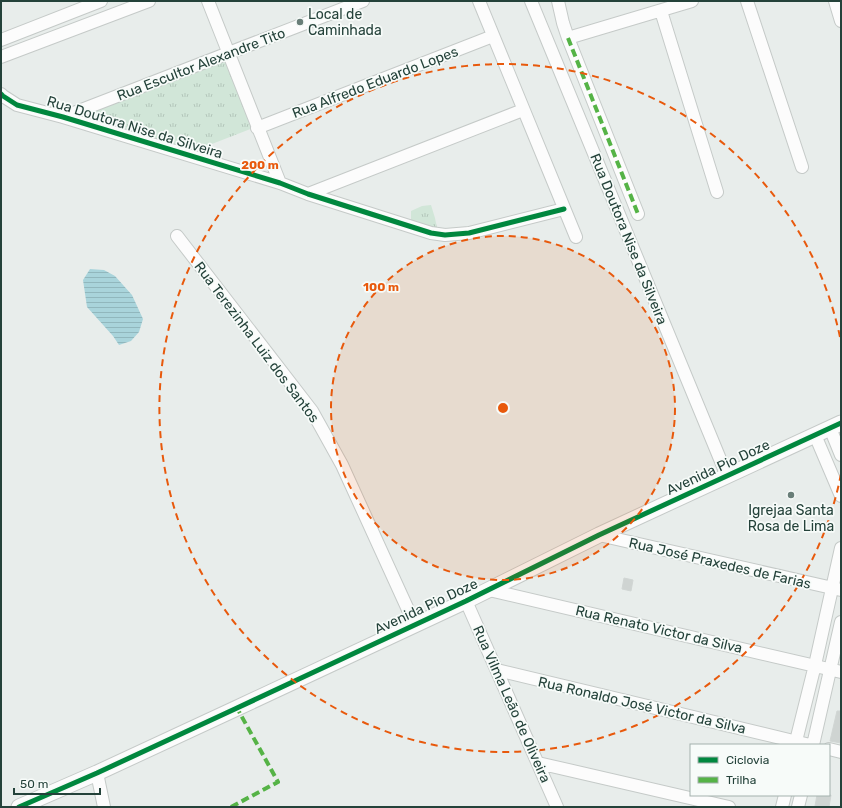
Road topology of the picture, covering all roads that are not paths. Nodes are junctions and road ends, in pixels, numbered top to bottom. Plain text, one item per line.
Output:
1 (100, 1) edge
2 (149, 1) edge
3 (208, 1) edge
4 (363, 1) edge
5 (478, 1) edge
6 (531, 1) edge
7 (558, 1) edge
8 (692, 1) edge
9 (747, 1) edge
10 (837, 5) edge
11 (660, 11) junction
12 (841, 21) edge
13 (493, 36) junction
14 (568, 38) junction
15 (1, 40) edge
16 (228, 54) junction
17 (1, 57) edge
18 (1, 94) edge
19 (523, 110) junction
20 (62, 117) junction
21 (257, 128) junction
22 (802, 167) dead end
23 (280, 183) junction
24 (717, 192) dead end
25 (308, 194) junction
26 (564, 209) junction
27 (638, 214) dead end
28 (177, 236) dead end
29 (576, 237) dead end
30 (835, 426) edge
31 (815, 435) junction
32 (841, 455) edge
33 (727, 476) junction
34 (841, 496) edge
35 (599, 535) junction
36 (841, 548) edge
37 (837, 589) edge
38 (489, 590) junction
39 (466, 601) junction
40 (841, 622) edge
41 (415, 625) junction
42 (815, 665) junction
43 (497, 670) junction
44 (835, 671) edge
45 (796, 743) edge
46 (811, 744) edge
47 (830, 750) edge
48 (841, 752) edge
49 (538, 763) junction
50 (97, 774) junction
51 (785, 796) edge
52 (801, 796) edge
53 (19, 807) edge
54 (104, 807) edge
55 (557, 807) edge
56 (729, 807) edge
57 (782, 807) edge
58 (798, 807) edge

1 - 15 street
2 - 17 street
3 - 16 street
4 - 16 street, Rua Escultor Alexandre Tito
5 - 13 street
6 - 33 street, Rua Doutora Nise da Silveira
7 - 14 street
8 - 11 street
9 - 22 street
10 - 12 street
11 - 14 street
11 - 24 street
13 - 19 street
13 - 21 street, Rua Alfredo Eduardo Lopes
14 - 27 street
16 - 20 street, Rua Escultor Alexandre Tito
16 - 21 street
18 - 20 street, Rua Doutora Nise da Silveira
19 - 25 street
19 - 26 street
20 - 23 street, Rua Doutora Nise da Silveira
21 - 23 street
23 - 25 street, Rua Doutora Nise da Silveira
25 - 26 street, Rua Doutora Nise da Silveira
26 - 29 street
28 - 41 street, Rua Terezinha Luiz dos Santos
30 - 31 street, Avenida Pio Doze
30 - 32 street
31 - 33 street, Avenida Pio Doze
31 - 34 street
33 - 35 street, Avenida Pio Doze
35 - 37 street, Rua José Praxedes de Farias
35 - 38 street, Avenida Pio Doze
36 - 37 street
37 - 42 street
38 - 39 street, Avenida Pio Doze
38 - 42 street, Rua Renato Victor da Silva
39 - 41 street, Avenida Pio Doze
39 - 43 street, Rua Vilma Leão de Oliveira
40 - 44 street
41 - 50 street, Avenida Pio Doze
42 - 44 street, Rua Renato Victor da Silva
42 - 45 street
43 - 45 street, Rua Ronaldo José Victor da Silva
43 - 49 street, Rua Vilma Leão de Oliveira
44 - 46 street
47 - 48 street
49 - 55 street, Rua Vilma Leão de Oliveira
49 - 56 street
50 - 53 street, Avenida Pio Doze
50 - 54 street
51 - 57 street
52 - 58 street

